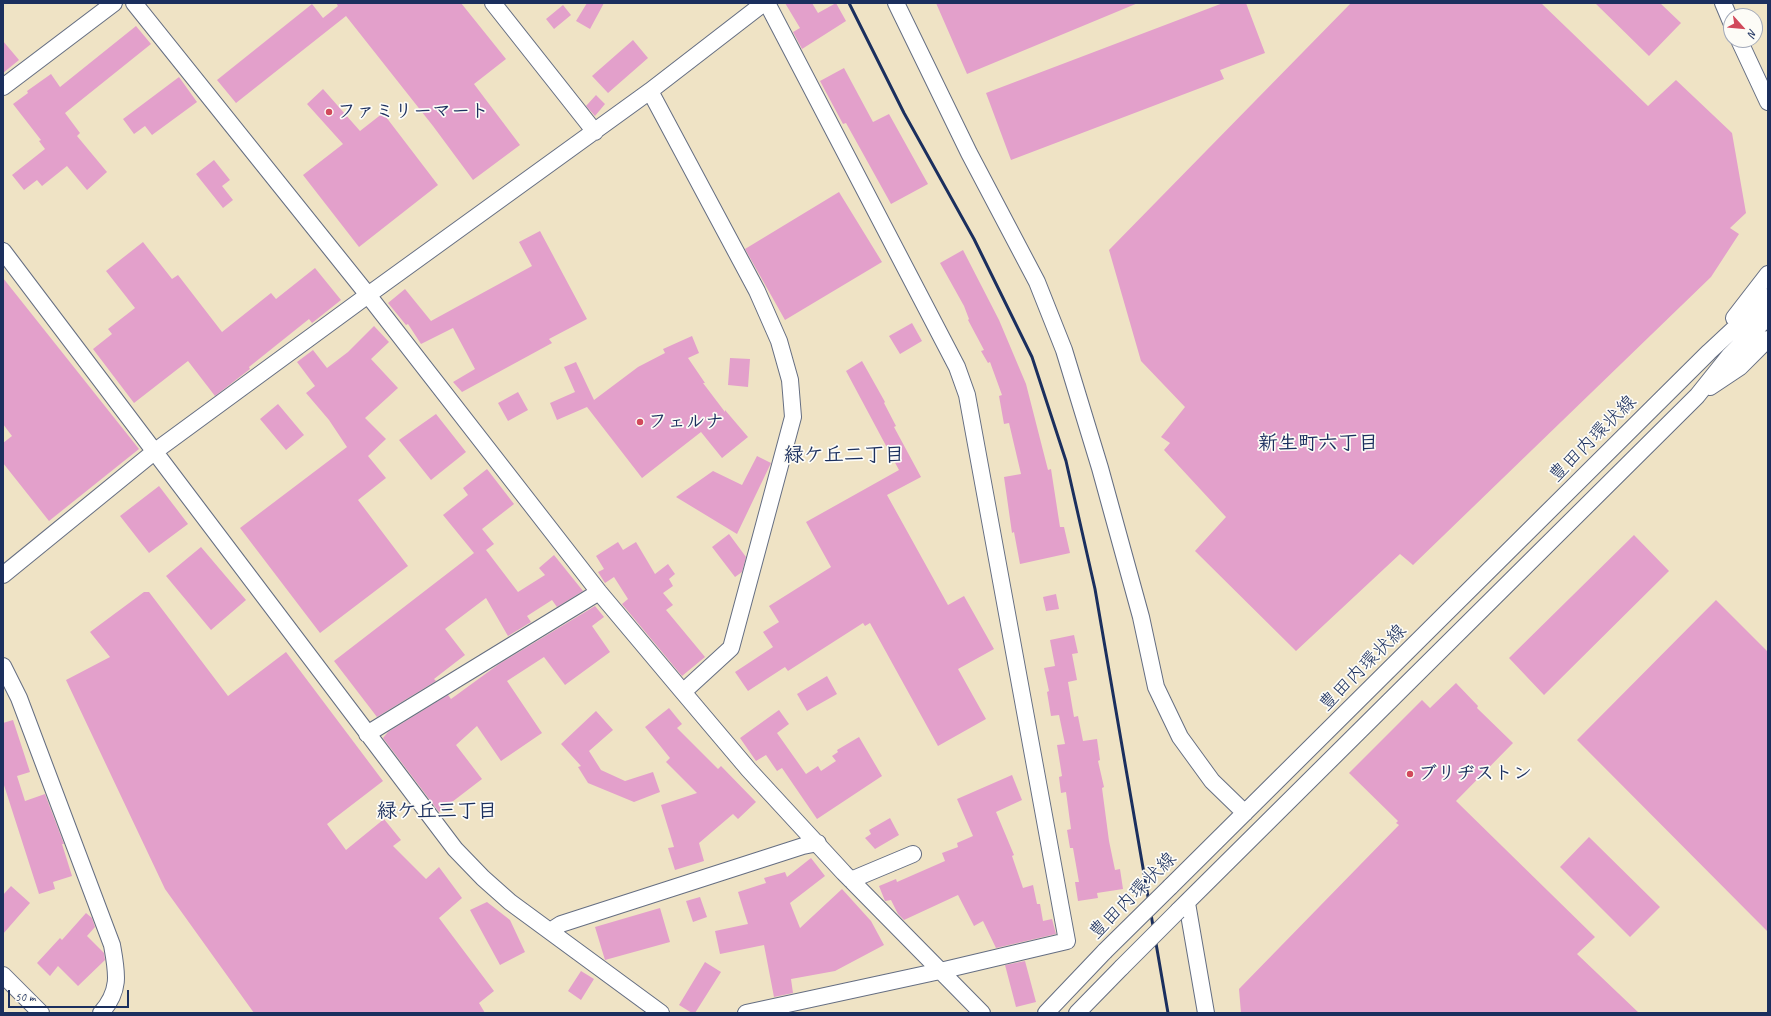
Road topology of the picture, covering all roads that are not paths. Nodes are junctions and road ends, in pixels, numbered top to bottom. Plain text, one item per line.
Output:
1 (114, 3) edge
2 (134, 3) edge
3 (493, 3) edge
4 (765, 3) edge
5 (896, 3) edge
6 (1743, 48) edge
7 (3, 86) edge
8 (650, 91) junction
9 (1768, 102) edge
10 (595, 132) junction
11 (3, 252) edge
12 (1768, 274) edge
13 (368, 295) junction
14 (1768, 297) edge
15 (1768, 317) edge
16 (1768, 338) edge
17 (1709, 352) junction
18 (1697, 396) junction
19 (154, 452) junction
20 (3, 575) edge
21 (599, 592) junction
22 (3, 666) edge
23 (683, 692) junction
24 (367, 734) junction
25 (1245, 813) junction
26 (818, 843) junction
27 (913, 854) dead end
28 (851, 880) junction
29 (1183, 907) junction
30 (550, 931) junction
31 (940, 972) junction
32 (3, 975) edge
33 (40, 1013) edge
34 (101, 1013) edge
35 (662, 1013) edge
36 (746, 1013) edge
37 (982, 1013) edge
38 (1046, 1013) edge
39 (1077, 1013) edge
40 (1206, 1013) edge

1 - 7 street
2 - 13 street
3 - 10 street
4 - 8 street
4 - 31 street
5 - 25 street
6 - 9 street
8 - 10 street
8 - 23 street
10 - 13 street
11 - 19 street
12 - 17 street
13 - 19 street
13 - 21 street
14 - 17 street
15 - 18 street
16 - 18 street
17 - 25 street, 豊田内環状線
18 - 29 street
19 - 20 street
19 - 24 street
21 - 23 street
21 - 24 street
22 - 34 street
23 - 26 street
24 - 30 street
25 - 38 street, 豊田内環状線, bridge
26 - 28 street
26 - 30 street
27 - 28 street
28 - 31 street
29 - 39 street, bridge
29 - 40 street
30 - 35 street
31 - 36 street
31 - 37 street
32 - 33 street

